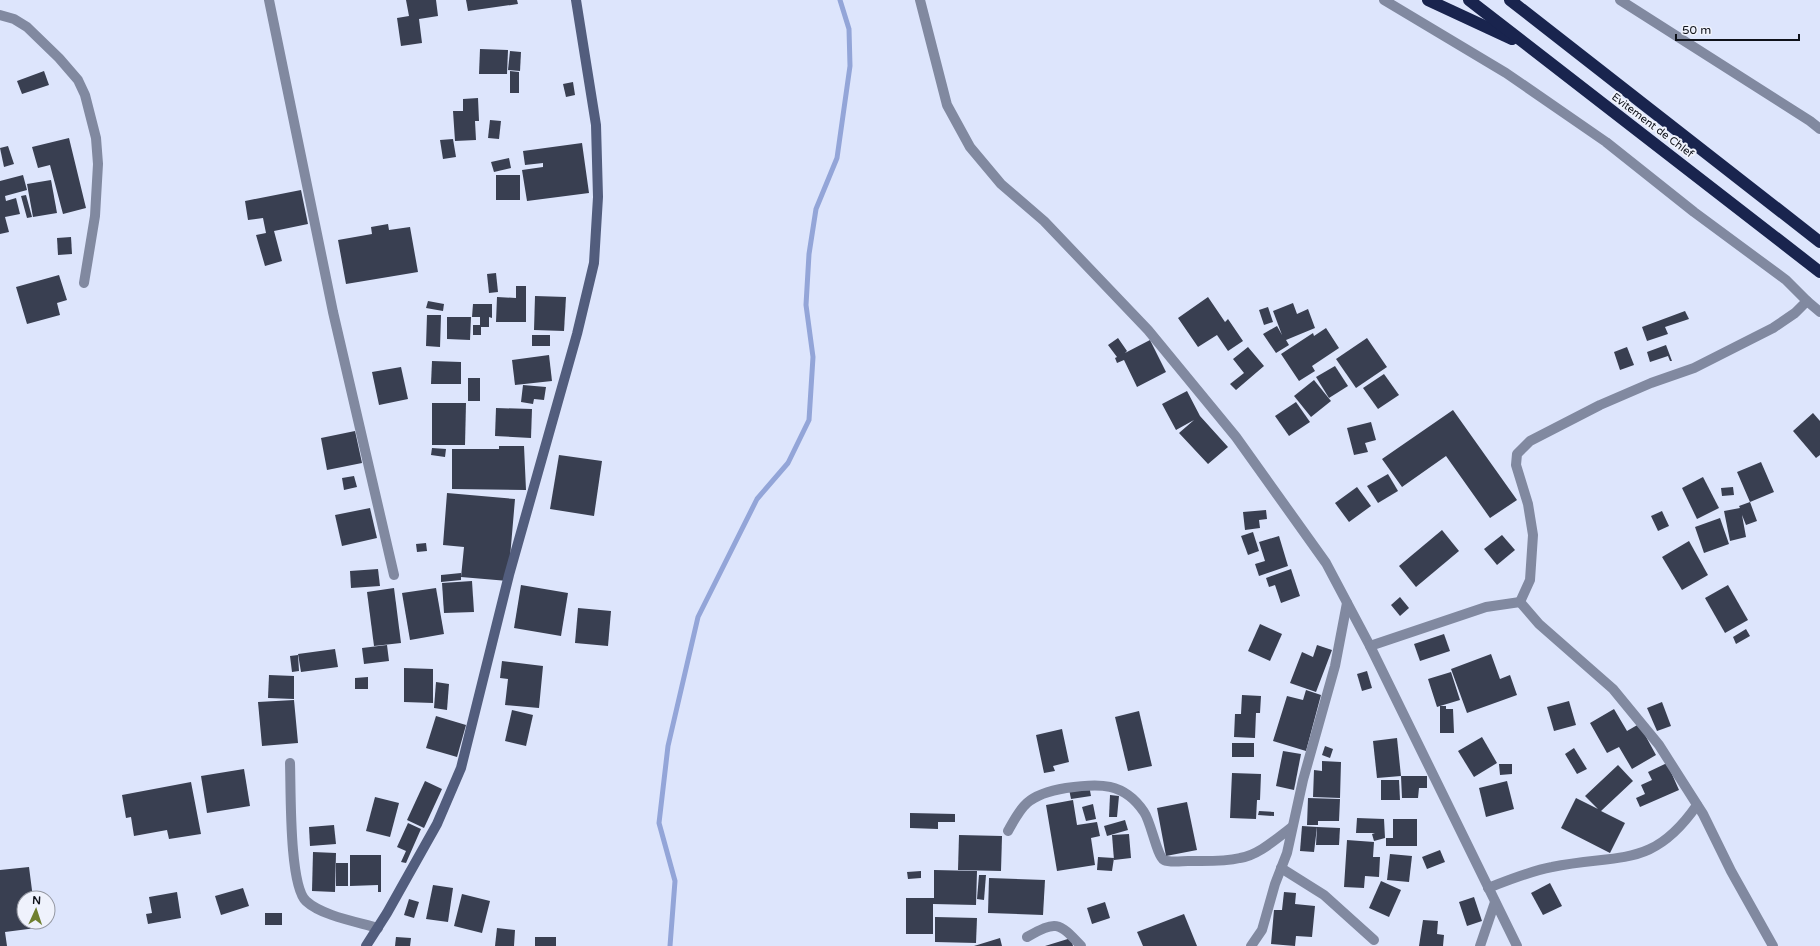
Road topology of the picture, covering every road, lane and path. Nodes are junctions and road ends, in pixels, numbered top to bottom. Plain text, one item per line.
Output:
1 (269, 0) edge
2 (576, 0) edge
3 (920, 0) edge
4 (1384, 0) edge
5 (1428, 0) edge
6 (1469, 0) edge
7 (1510, 0) edge
8 (1620, 0) edge
9 (0, 15) edge
10 (1529, 47) junction
11 (1820, 129) edge
12 (1820, 242) edge
13 (1820, 272) edge
14 (84, 283) dead end
15 (1807, 301) junction
16 (1820, 312) edge
17 (394, 575) dead end
18 (1520, 602) junction
19 (1347, 603) junction
20 (1370, 646) junction
21 (290, 763) dead end
22 (1697, 805) junction
23 (1292, 827) junction
24 (1008, 831) dead end
25 (1281, 868) junction
26 (1488, 888) junction
27 (1495, 902) junction
28 (378, 928) junction
29 (1027, 937) dead end
30 (1374, 940) dead end
31 (366, 946) edge
32 (1081, 946) edge
33 (1251, 946) edge
34 (1480, 946) edge
35 (1517, 946) edge
36 (1773, 946) edge

1 - 17 street
2 - 28 main road
3 - 19 street
4 - 15 street
5 - 10 highway
6 - 10 highway, Evitement de Chlef
7 - 12 highway, Evitement de Chlef
8 - 11 street
9 - 14 street
10 - 13 highway, Evitement de Chlef
15 - 16 street
15 - 18 street
18 - 20 street
18 - 22 street
19 - 20 street
19 - 23 street
20 - 26 street
21 - 28 street
22 - 26 street
22 - 36 street
23 - 24 street
23 - 25 street
25 - 30 street
25 - 33 street
26 - 27 street
27 - 34 street
27 - 35 street
28 - 31 main road
29 - 32 street

